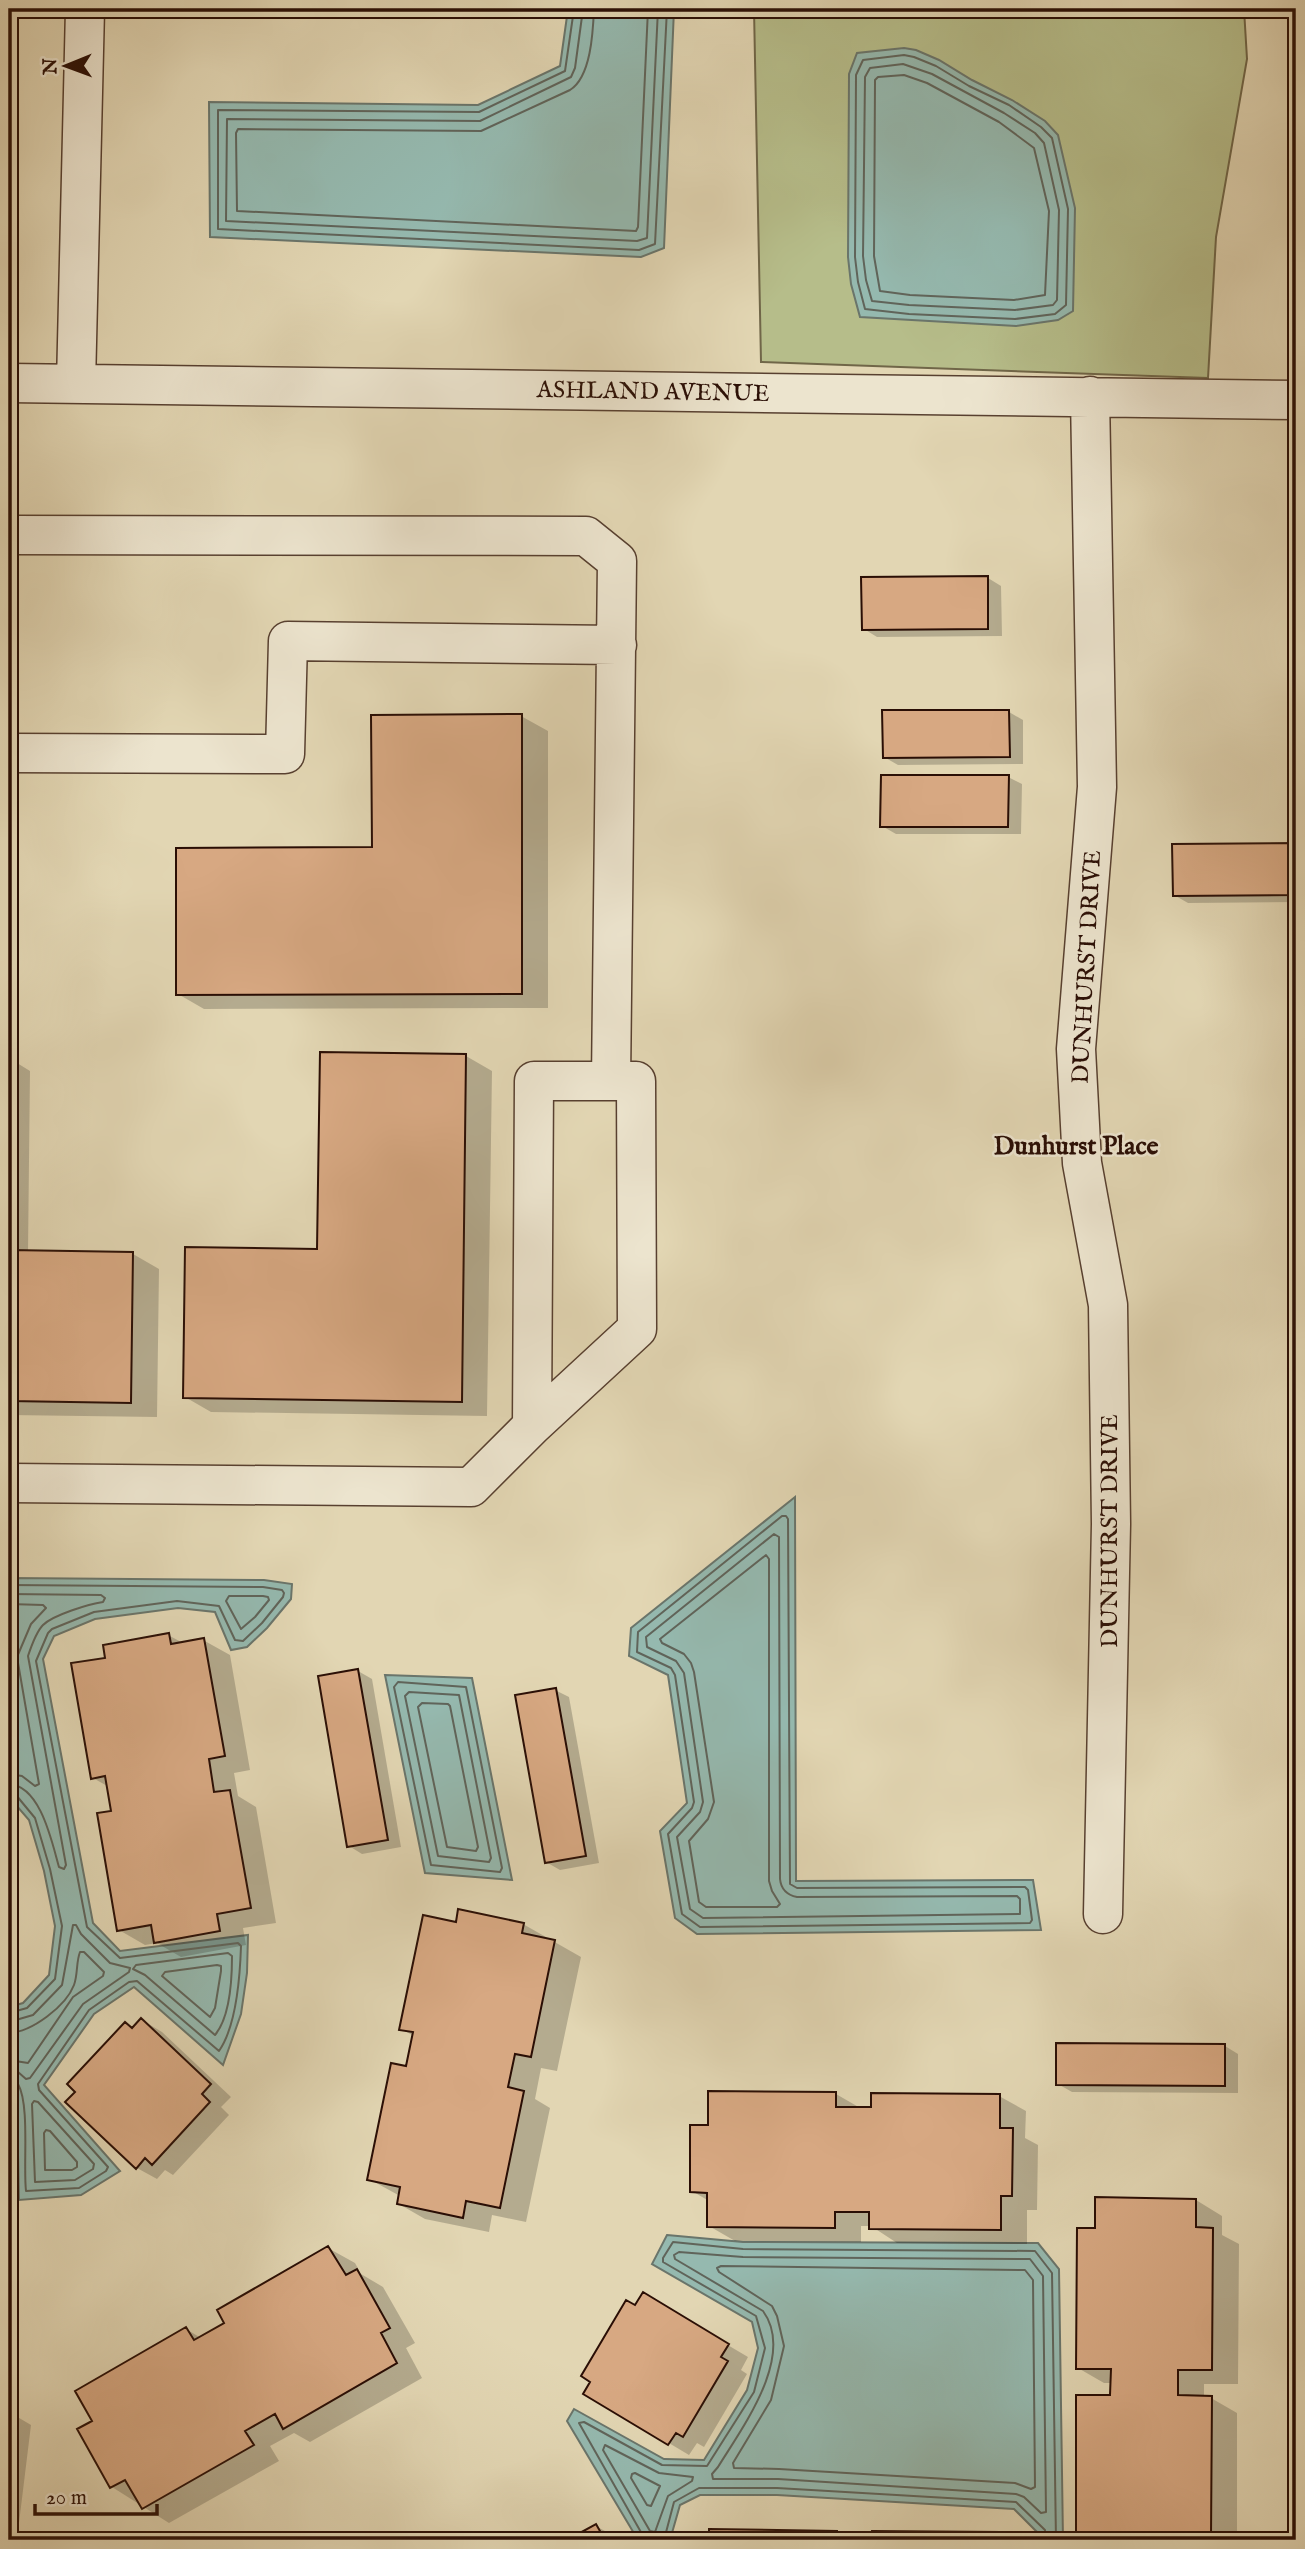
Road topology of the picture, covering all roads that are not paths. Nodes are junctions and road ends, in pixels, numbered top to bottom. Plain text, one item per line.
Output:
1 (85, 9) edge
2 (9, 383) edge
3 (76, 384) junction
4 (1090, 396) junction
5 (1296, 400) edge
6 (9, 535) edge
7 (617, 645) junction
8 (9, 753) edge
9 (611, 1081) junction
10 (532, 1426) junction
11 (9, 1483) edge
12 (1103, 1914) dead end

1 - 3 street
2 - 3 street, ASHLAND AVENUE
3 - 4 street, ASHLAND AVENUE
4 - 5 street, ASHLAND AVENUE
4 - 12 street, DUNHURST DRIVE
6 - 7 street
7 - 8 street
7 - 9 street
9 - 10 street
9 - 10 street
10 - 11 street

